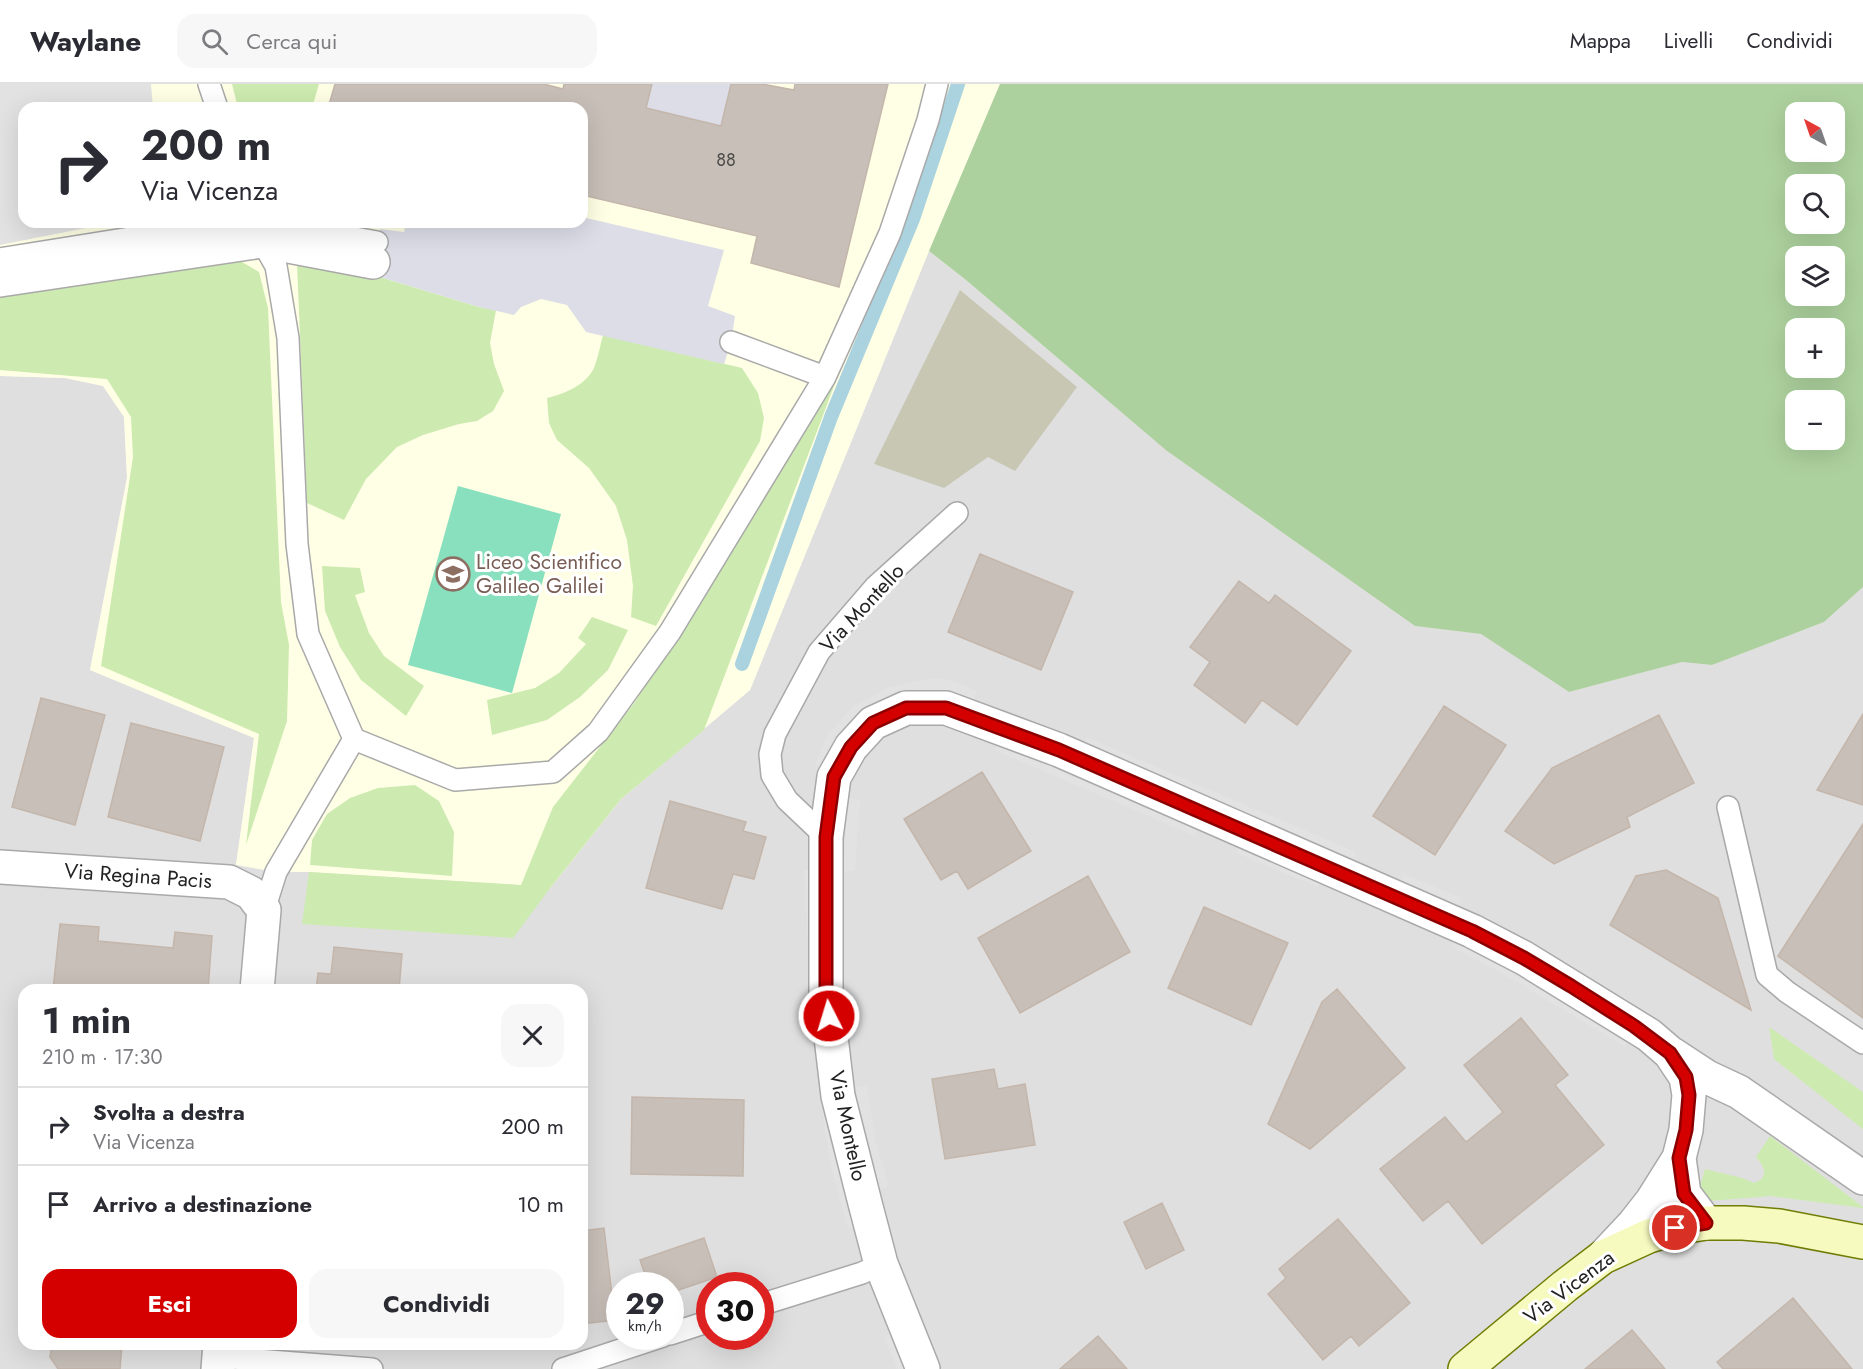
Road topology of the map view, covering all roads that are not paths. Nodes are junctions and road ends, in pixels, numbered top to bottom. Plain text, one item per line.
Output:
1 (209, 84) edge
2 (937, 84) edge
3 (215, 102) edge
4 (193, 228) edge
5 (260, 228) edge
6 (375, 252) dead end
7 (0, 259) edge
8 (0, 280) edge
9 (731, 342) dead end
10 (825, 377) junction
11 (957, 513) dead end
12 (354, 739) junction
13 (1728, 807) dead end
14 (826, 837) junction
15 (0, 867) edge
16 (264, 910) junction
17 (258, 984) edge
18 (1863, 1043) edge
19 (1670, 1053) junction
20 (1731, 1088) junction
21 (1688, 1109) junction
22 (1679, 1158) junction
23 (1863, 1178) edge
24 (1706, 1223) junction
25 (1863, 1242) edge
26 (1603, 1257) junction
27 (881, 1264) junction
28 (774, 1301) edge
29 (621, 1350) edge
30 (219, 1357) edge
31 (372, 1369) edge
32 (563, 1369) edge
33 (923, 1369) edge
34 (1465, 1369) edge

1 - 3 lane
2 - 10 lane
4 - 7 lane
5 - 6 street
5 - 8 street
5 - 12 lane
9 - 10 lane
10 - 12 lane
11 - 14 lane, Via Montello
12 - 16 lane
13 - 18 lane
14 - 19 street, Via Montello
14 - 27 street, Via Montello
15 - 16 street, Via Regina Pacis
16 - 17 street
19 - 20 street
19 - 21 street, Via Montello
20 - 21 street
20 - 23 street
21 - 22 street, Via Montello
22 - 24 street, Via Montello
22 - 26 street, Via Montello
24 - 25 main road, Via Vicenza
24 - 26 main road, Via Vicenza
26 - 34 main road, Via Vicenza
27 - 28 lane
27 - 33 street, Via Montello
29 - 32 lane
30 - 31 lane

